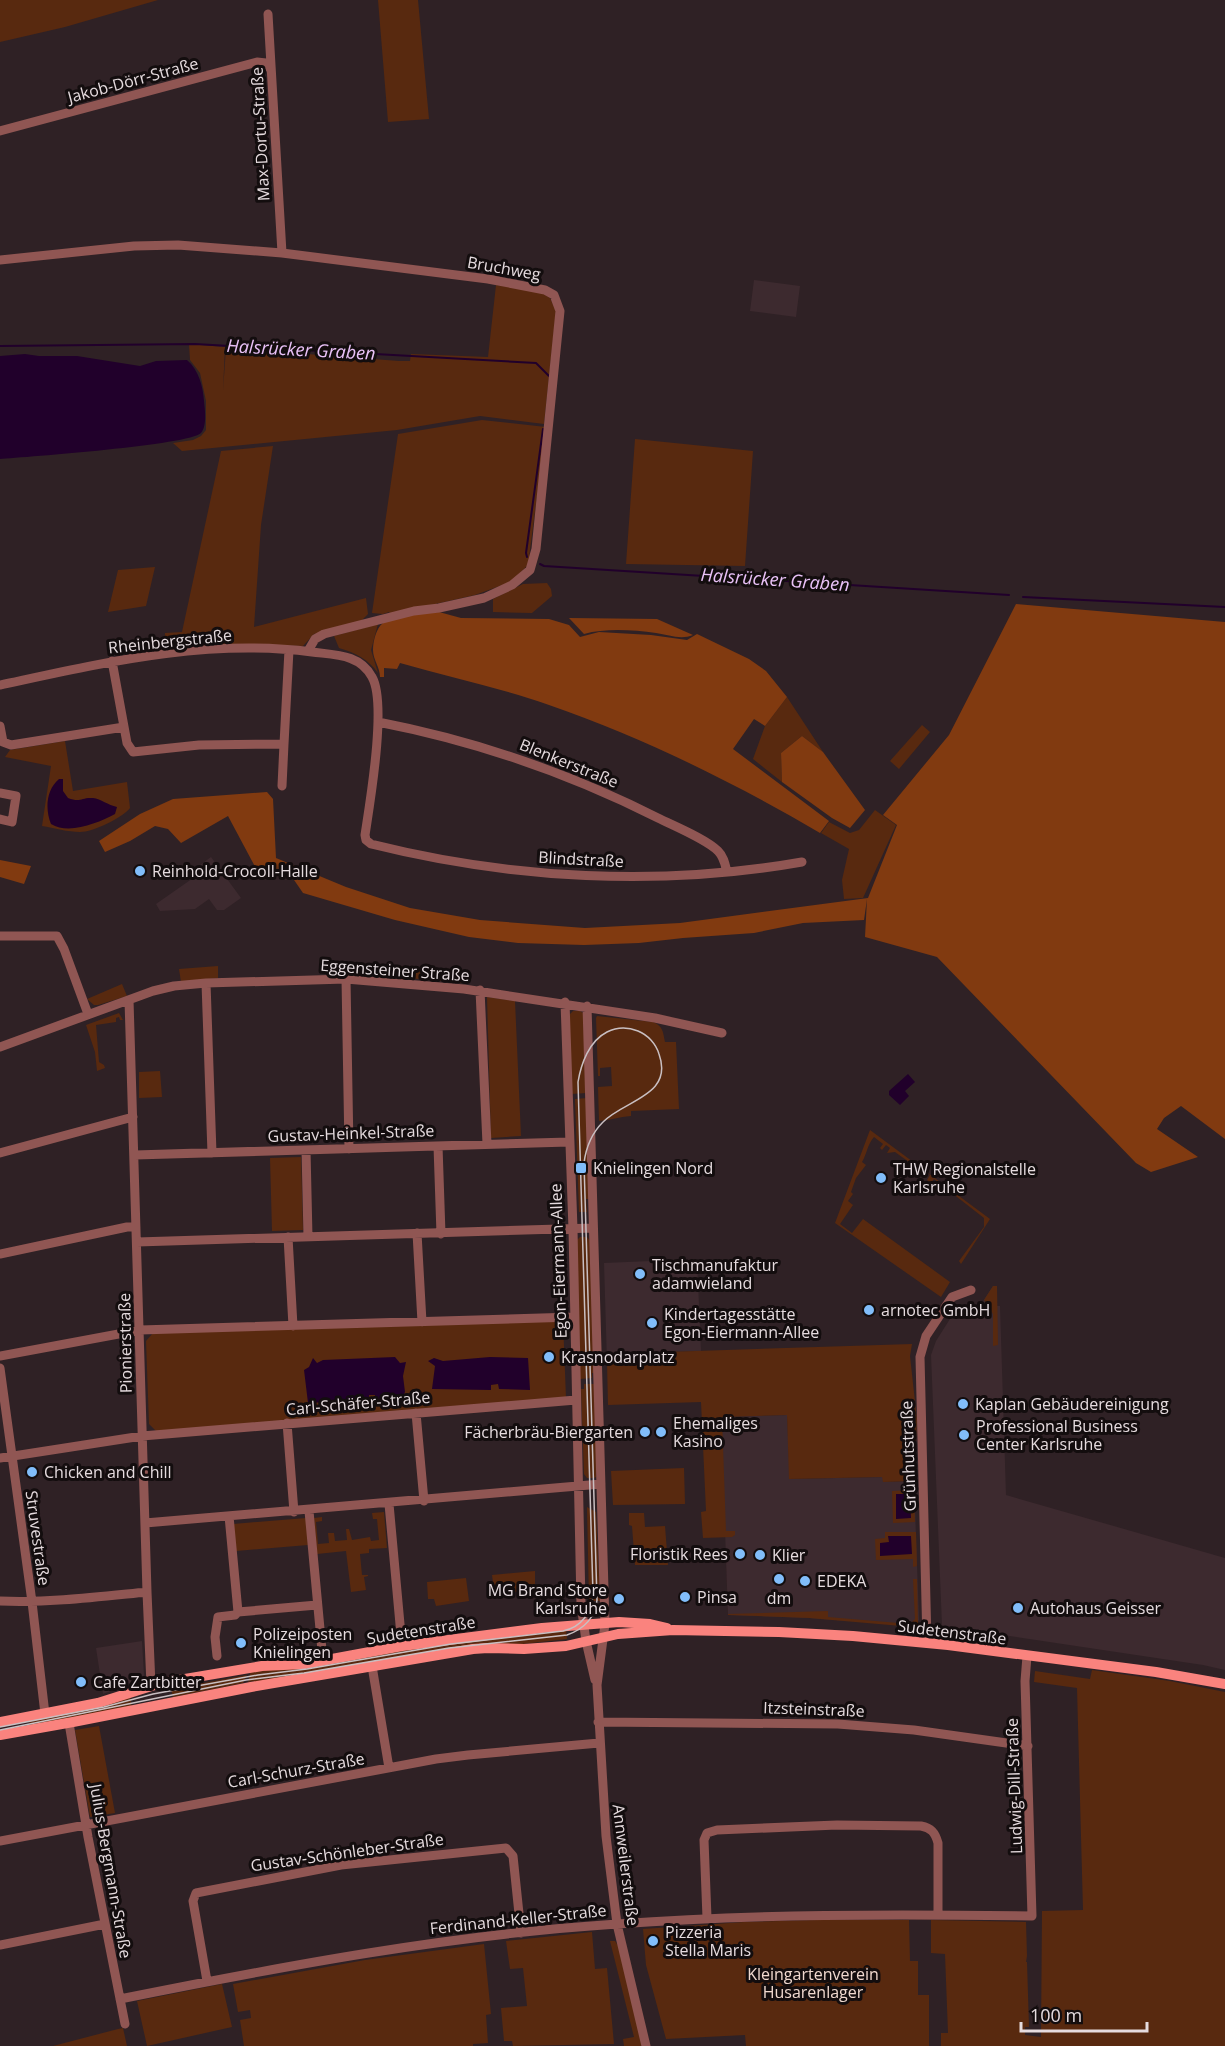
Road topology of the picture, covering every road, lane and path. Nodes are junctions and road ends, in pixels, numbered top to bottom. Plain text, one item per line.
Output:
1 (268, 14) dead end
2 (271, 70) junction
3 (0, 131) edge
4 (282, 253) junction
5 (0, 260) edge
6 (289, 650) junction
7 (308, 651) junction
8 (112, 661) junction
9 (0, 685) edge
10 (378, 722) junction
11 (0, 726) edge
12 (124, 727) junction
13 (284, 744) junction
14 (282, 786) dead end
15 (0, 793) edge
16 (0, 819) edge
17 (802, 862) dead end
18 (727, 872) junction
19 (0, 936) edge
20 (346, 979) junction
21 (206, 983) junction
22 (480, 990) junction
23 (129, 1000) junction
24 (565, 1002) junction
25 (587, 1006) junction
26 (88, 1014) junction
27 (722, 1033) dead end
28 (0, 1047) edge
29 (133, 1117) junction
30 (569, 1142) junction
31 (487, 1144) junction
32 (438, 1146) junction
33 (349, 1149) junction
34 (306, 1150) junction
35 (0, 1153) edge
36 (212, 1153) junction
37 (135, 1155) junction
38 (136, 1227) junction
39 (593, 1228) junction
40 (573, 1229) junction
41 (417, 1233) junction
42 (441, 1234) junction
43 (288, 1237) junction
44 (308, 1237) junction
45 (137, 1242) junction
46 (0, 1254) edge
47 (971, 1290) dead end
48 (574, 1317) junction
49 (422, 1322) junction
50 (293, 1326) junction
51 (140, 1330) junction
52 (0, 1356) edge
53 (0, 1368) edge
54 (576, 1400) junction
55 (416, 1413) junction
56 (287, 1423) junction
57 (142, 1436) junction
58 (12, 1456) junction
59 (0, 1458) edge
60 (601, 1484) junction
61 (579, 1486) junction
62 (424, 1501) junction
63 (389, 1504) junction
64 (309, 1510) junction
65 (294, 1512) junction
66 (229, 1516) junction
67 (145, 1523) junction
68 (147, 1592) junction
69 (0, 1600) edge
70 (32, 1602) junction
71 (317, 1605) junction
72 (238, 1612) junction
73 (605, 1624) junction
74 (584, 1626) junction
75 (673, 1630) junction
76 (603, 1637) junction
77 (586, 1641) junction
78 (927, 1643) junction
79 (402, 1646) junction
80 (217, 1656) dead end
81 (1027, 1656) junction
82 (323, 1661) junction
83 (372, 1666) junction
84 (1225, 1684) edge
85 (151, 1685) junction
86 (597, 1685) junction
87 (154, 1706) junction
88 (45, 1714) junction
89 (0, 1722) edge
90 (598, 1722) junction
91 (69, 1723) junction
92 (0, 1735) edge
93 (599, 1743) junction
94 (1028, 1746) junction
95 (389, 1768) junction
96 (87, 1824) junction
97 (0, 1841) edge
98 (938, 1914) junction
99 (1032, 1916) joint
100 (707, 1918) junction
101 (105, 1924) junction
102 (617, 1924) junction
103 (521, 1933) junction
104 (0, 1945) edge
105 (207, 1982) junction
106 (120, 1999) junction
107 (125, 2024) dead end
108 (646, 2046) edge

1 - 2 street, Max-Dortu-Straße
2 - 3 street, Jakob-Dörr-Straße
2 - 4 street, Max-Dortu-Straße
4 - 5 street, Bruchweg
4 - 7 street, Bruchweg
6 - 7 street, Rheinbergstraße
6 - 8 street, Rheinbergstraße
6 - 13 street
7 - 10 street, Rheinbergstraße
8 - 9 street, Rheinbergstraße
8 - 12 street
10 - 18 street, Blenkerstraße
10 - 18 street, Blindstraße
11 - 12 street
12 - 13 street
13 - 14 street
15 - 16 street
17 - 18 street, Blindstraße
19 - 26 street
20 - 21 street, Eggensteiner Straße
20 - 22 street, Eggensteiner Straße
20 - 33 street
21 - 23 street, Eggensteiner Straße
21 - 36 street
22 - 24 street, Eggensteiner Straße
22 - 31 street
23 - 26 street, Eggensteiner Straße
23 - 29 street, Pionierstraße
24 - 25 street, Eggensteiner Straße
24 - 30 street, Egon-Eiermann-Allee
25 - 27 street, Eggensteiner Straße
25 - 39 street
26 - 28 street, Eggensteiner Straße
29 - 35 street
29 - 37 street, Pionierstraße
30 - 31 street, Gustav-Heinkel-Straße
30 - 40 street, Egon-Eiermann-Allee
31 - 32 street, Gustav-Heinkel-Straße
32 - 33 street, Gustav-Heinkel-Straße
32 - 42 street
33 - 34 street, Gustav-Heinkel-Straße
34 - 36 street, Gustav-Heinkel-Straße
34 - 44 street
36 - 37 street, Gustav-Heinkel-Straße
37 - 38 street, Pionierstraße
38 - 45 street, Pionierstraße
38 - 46 street
39 - 40 street
39 - 60 street
40 - 42 street
40 - 48 street, Egon-Eiermann-Allee
41 - 42 street
41 - 44 street
41 - 49 street
43 - 44 street
43 - 45 street
43 - 50 street
45 - 51 street, Pionierstraße
47 - 78 street, Grünhutstraße
48 - 49 street
48 - 54 street, Egon-Eiermann-Allee
49 - 50 street
50 - 51 street
51 - 52 street
51 - 57 street, Pionierstraße
53 - 58 street, Struvestraße
54 - 55 street, Carl-Schäfer-Straße
54 - 61 street, Egon-Eiermann-Allee
55 - 56 street, Carl-Schäfer-Straße
55 - 62 street
56 - 57 street, Carl-Schäfer-Straße
56 - 65 street
57 - 58 street, Carl-Schäfer-Straße
57 - 67 street, Pionierstraße
58 - 59 street, Carl-Schäfer-Straße
58 - 70 street, Struvestraße
60 - 61 street
60 - 73 street
61 - 62 street
61 - 74 street, Egon-Eiermann-Allee
62 - 63 street
63 - 64 street
63 - 79 street
64 - 65 street
64 - 71 street
65 - 66 street
66 - 67 street
66 - 72 street
67 - 68 street, Pionierstraße
68 - 70 street
68 - 85 street, Pionierstraße
69 - 70 street
70 - 88 street, Struvestraße
71 - 72 street
71 - 82 street
72 - 80 street
73 - 74 main road, Sudetenstraße
73 - 75 main road, Sudetenstraße
73 - 76 street, Annweilerstraße
74 - 77 street, Annweilerstraße
74 - 79 main road, Sudetenstraße
75 - 76 main road, Sudetenstraße
75 - 78 main road, Sudetenstraße
76 - 77 main road, Sudetenstraße
76 - 86 street, Annweilerstraße
77 - 83 main road, Sudetenstraße
77 - 86 street, Annweilerstraße
78 - 81 main road, Sudetenstraße
79 - 82 main road, Sudetenstraße
81 - 84 main road, Sudetenstraße
81 - 94 street, Ludwig-Dill-Straße
82 - 85 main road, Sudetenstraße
83 - 87 main road, Sudetenstraße
83 - 95 street, Sudetenstraße
85 - 87 main road
85 - 88 main road, Sudetenstraße
86 - 90 street, Annweilerstraße
87 - 91 main road, Sudetenstraße
88 - 89 main road, Sudetenstraße
90 - 93 street, Annweilerstraße
90 - 94 street, Itzsteinstraße
91 - 92 main road, Sudetenstraße
91 - 96 street, Julius-Bergmann-Straße
93 - 95 street, Carl-Schurz-Straße
93 - 102 street, Annweilerstraße
94 - 99 street, Ludwig-Dill-Straße
95 - 96 street, Carl-Schurz-Straße
96 - 97 street, Carl-Schurz-Straße
96 - 101 street, Julius-Bergmann-Straße
98 - 99 street, Ferdinand-Keller-Straße
98 - 100 street, Ferdinand-Keller-Straße
98 - 100 street
100 - 102 street, Ferdinand-Keller-Straße
101 - 104 street
101 - 106 street, Julius-Bergmann-Straße
102 - 103 street, Ferdinand-Keller-Straße
102 - 108 street, Annweilerstraße
103 - 105 street, Ferdinand-Keller-Straße
103 - 105 street, Gustav-Schönleber-Straße
105 - 106 street, Ferdinand-Keller-Straße
106 - 107 street, Julius-Bergmann-Straße

